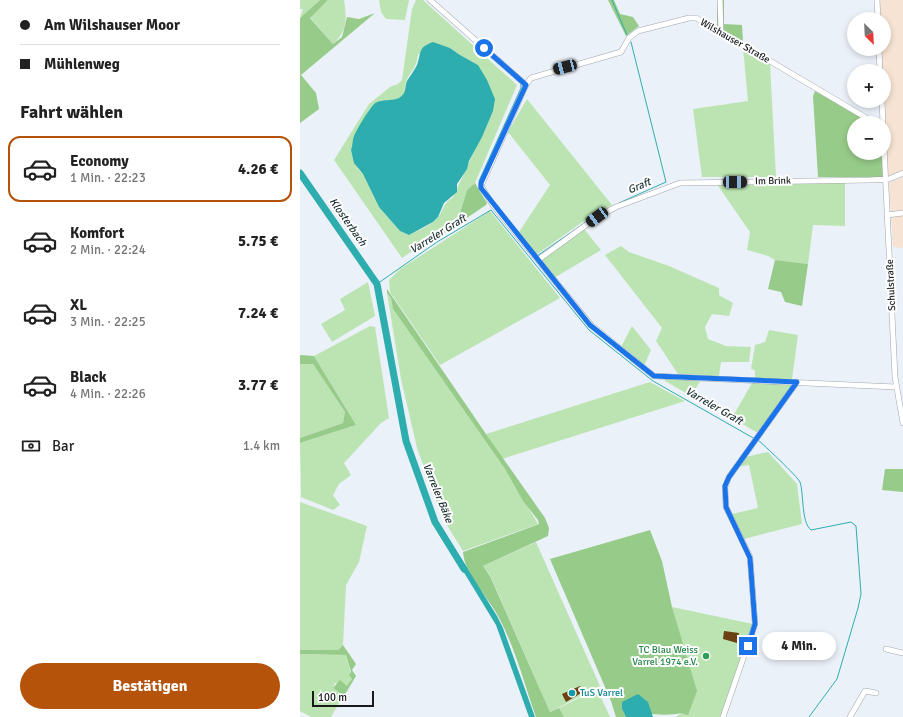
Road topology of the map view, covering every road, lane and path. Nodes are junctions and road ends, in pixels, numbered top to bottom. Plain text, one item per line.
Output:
1 (430, 0) edge
2 (720, 0) edge
3 (877, 0) edge
4 (878, 12) edge
5 (721, 32) junction
6 (526, 85) junction
7 (863, 116) edge
8 (885, 160) edge
9 (903, 173) edge
10 (886, 179) junction
11 (903, 213) edge
12 (887, 215) junction
13 (538, 260) junction
14 (797, 382) junction
15 (896, 387) junction
16 (903, 423) edge
17 (886, 649) dead end
18 (903, 653) edge
19 (876, 693) dead end
20 (723, 717) edge
21 (850, 717) edge

1 - 6 street
2 - 5 street
3 - 4 street
5 - 6 street, Wilshauser Straße
5 - 7 street, Wilshauser Straße
6 - 13 street
8 - 10 street, Schulstraße
9 - 10 street, Im Brink
10 - 12 street, Schulstraße
10 - 13 street, Im Brink
11 - 12 street
12 - 15 street, Schulstraße
13 - 14 street
14 - 15 street
14 - 20 street
15 - 16 street, Schulstraße
17 - 18 street
19 - 21 street

